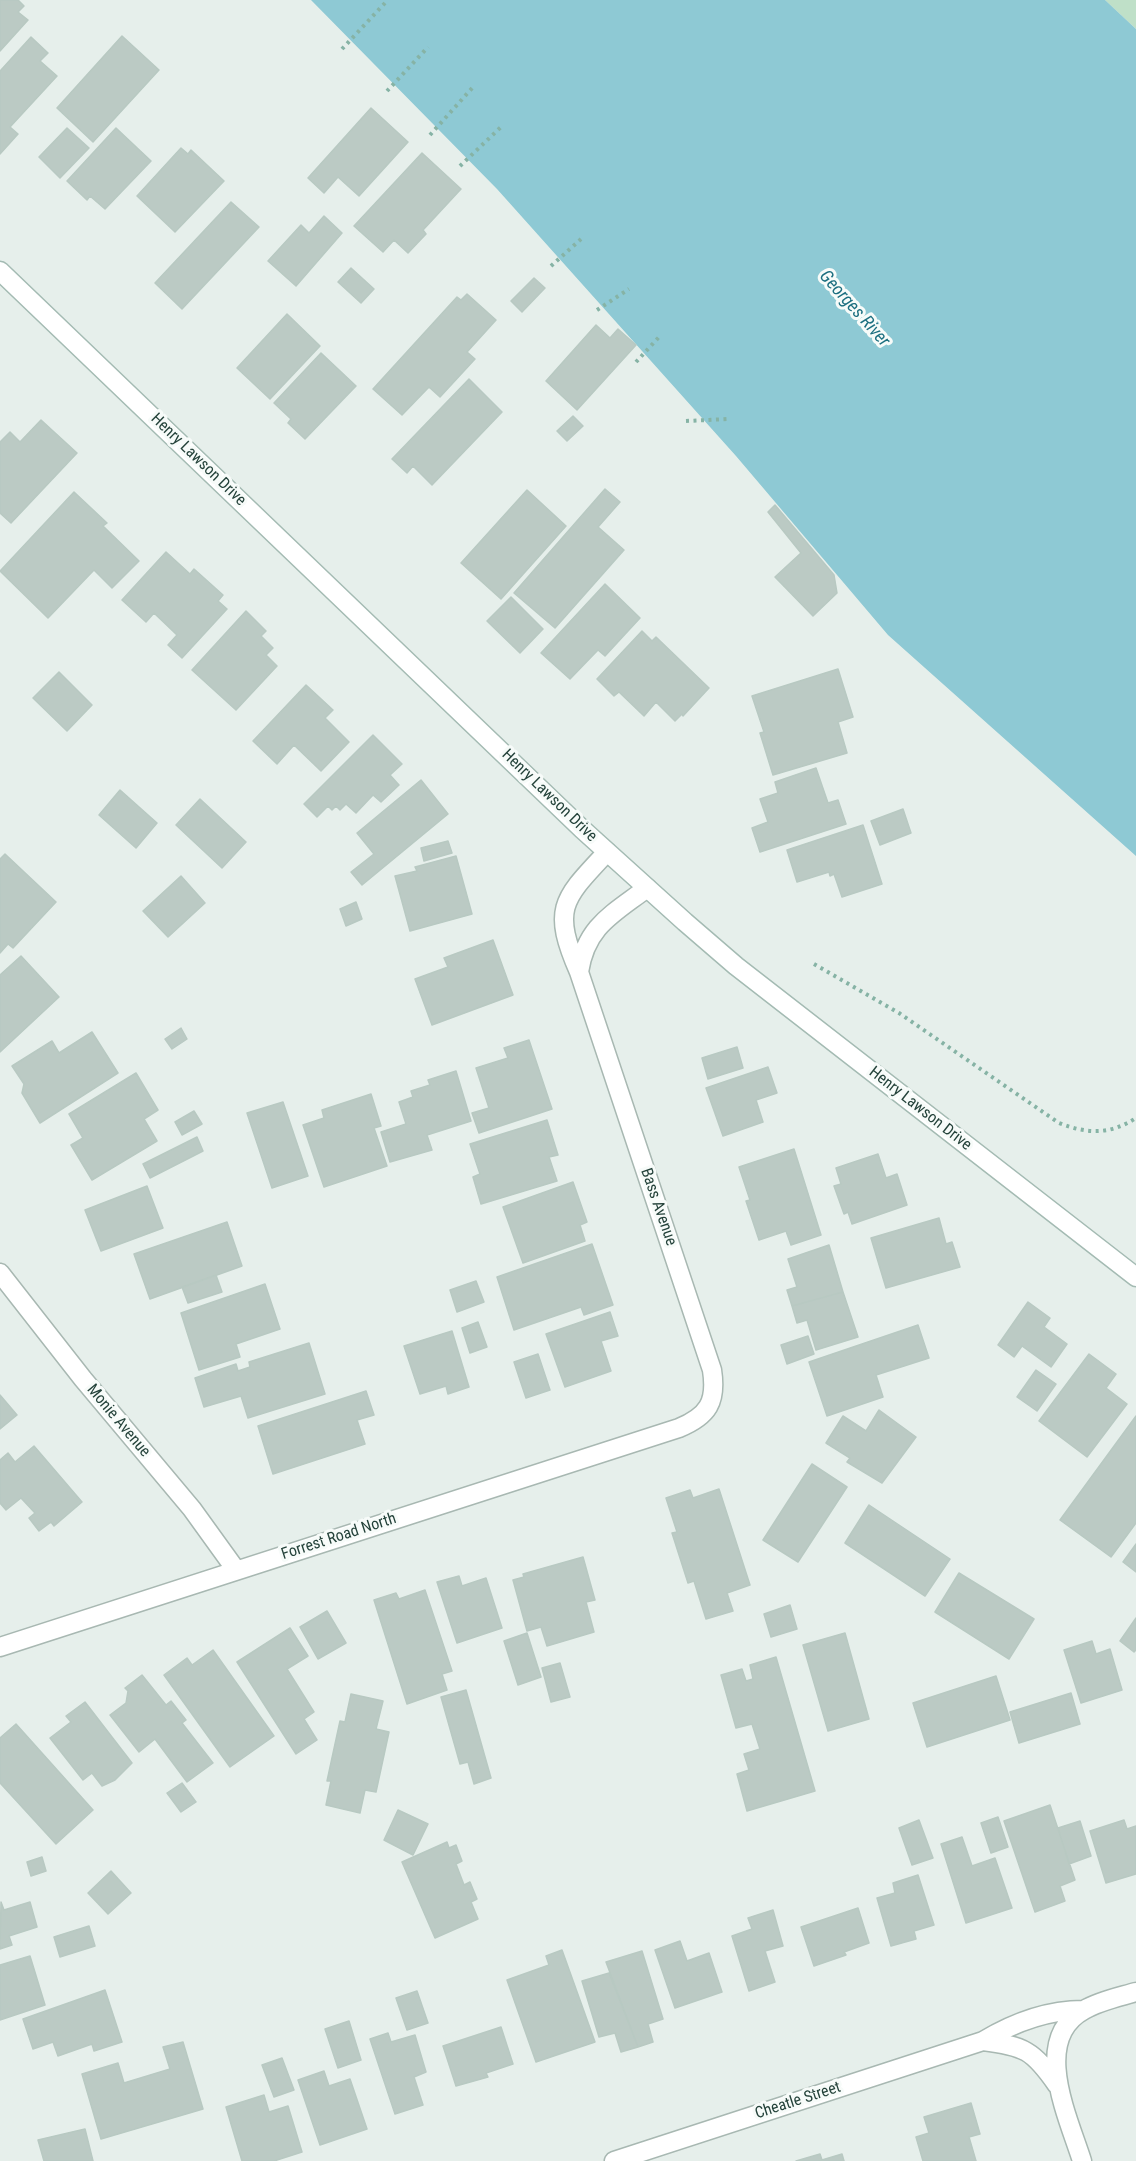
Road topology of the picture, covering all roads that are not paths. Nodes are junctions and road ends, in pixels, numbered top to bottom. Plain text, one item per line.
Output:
1 (0, 271) edge
2 (607, 852) junction
3 (647, 888) junction
4 (579, 972) junction
5 (0, 1273) edge
6 (1136, 1277) edge
7 (679, 1428) joint
8 (236, 1570) junction
9 (0, 1647) edge
10 (1136, 1992) edge
11 (1083, 2010) junction
12 (983, 2041) junction
13 (1058, 2086) junction
14 (614, 2161) edge
15 (1082, 2161) edge

1 - 2 street, Henry Lawson Drive
2 - 3 street, Henry Lawson Drive
2 - 4 street, Bass Avenue
3 - 4 street
3 - 6 street, Henry Lawson Drive
4 - 7 street, Bass Avenue
5 - 8 street, Monie Avenue
7 - 8 street, Forrest Road North
8 - 9 street, Forrest Road North
10 - 11 street
11 - 12 street, Cheatle Street
11 - 13 street
12 - 13 street
12 - 14 street, Cheatle Street
13 - 15 street

